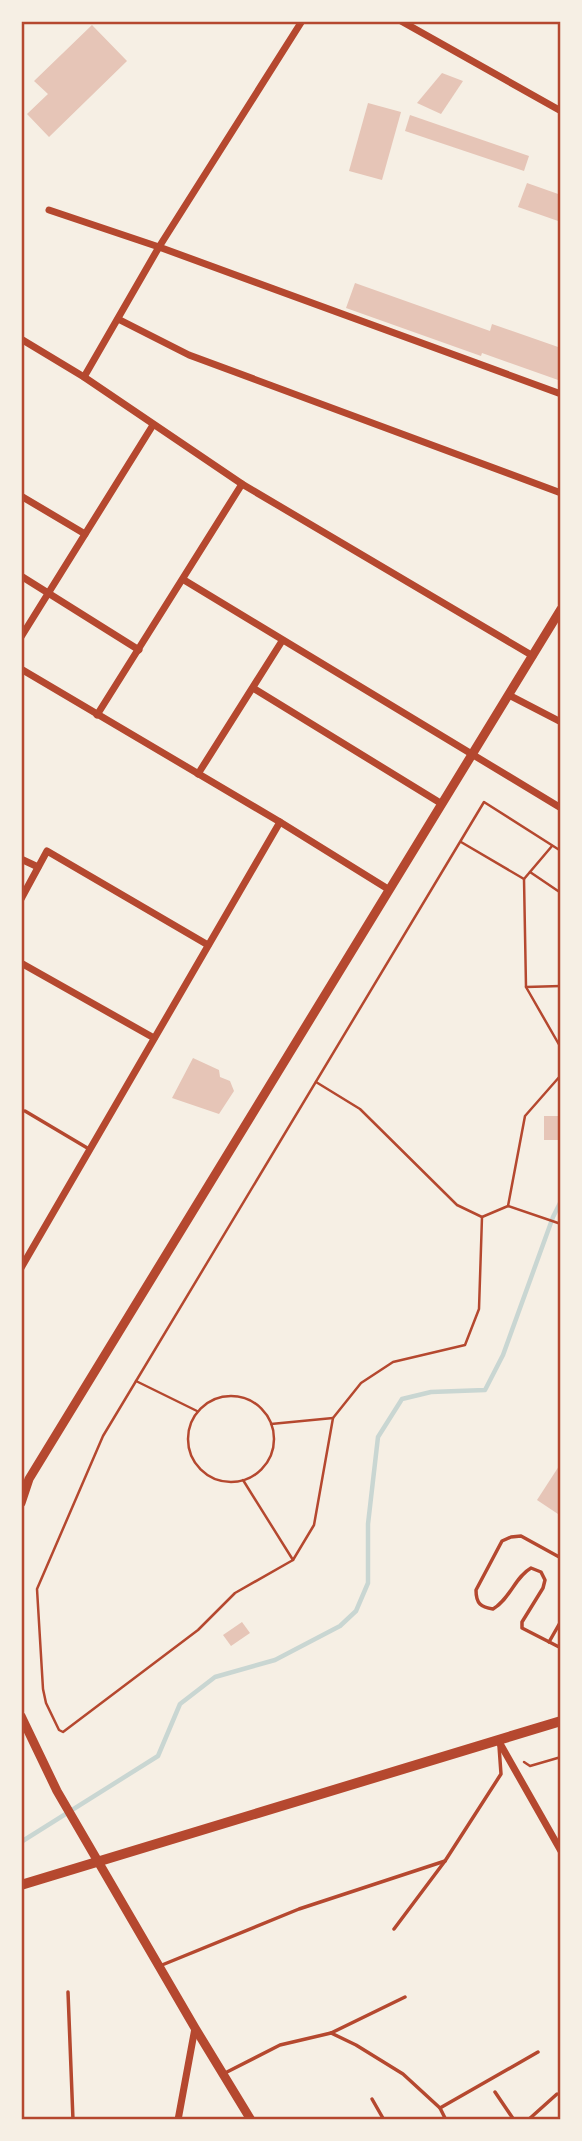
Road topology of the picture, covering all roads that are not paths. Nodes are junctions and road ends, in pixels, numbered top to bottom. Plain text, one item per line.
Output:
1 (302, 21) edge
2 (401, 21) edge
3 (561, 110) edge
4 (49, 210) dead end
5 (159, 247) junction
6 (118, 319) junction
7 (21, 339) edge
8 (84, 377) junction
9 (561, 394) edge
10 (153, 425) junction
11 (242, 484) junction
12 (561, 493) edge
13 (21, 496) edge
14 (85, 534) junction
15 (21, 576) edge
16 (184, 580) junction
17 (49, 593) junction
18 (560, 613) edge
19 (21, 637) edge
20 (282, 641) junction
21 (139, 650) junction
22 (533, 656) junction
23 (21, 669) edge
24 (253, 688) junction
25 (509, 695) junction
26 (97, 715) junction
27 (561, 722) edge
28 (471, 755) junction
29 (198, 774) junction
30 (442, 804) junction
31 (561, 808) edge
32 (280, 822) junction
33 (21, 859) edge
34 (38, 867) junction
35 (388, 889) junction
36 (21, 899) edge
37 (208, 945) junction
38 (21, 962) edge
39 (154, 1038) junction
40 (25, 1111) dead end
41 (89, 1149) junction
42 (21, 1268) edge
43 (21, 1503) edge
44 (561, 1558) edge
45 (561, 1621) edge
46 (549, 1642) junction
47 (561, 1648) edge
48 (21, 1716) edge
49 (561, 1721) edge
50 (498, 1740) junction
51 (561, 1851) edge
52 (445, 1861) junction
53 (99, 1862) junction
54 (21, 1885) edge
55 (394, 1929) dead end
56 (159, 1966) junction
57 (68, 1992) dead end
58 (405, 1997) dead end
59 (195, 2028) junction
60 (331, 2033) junction
61 (538, 2052) dead end
62 (223, 2074) junction
63 (495, 2092) dead end
64 (557, 2094) dead end
65 (372, 2099) dead end
66 (440, 2108) junction
67 (73, 2120) edge
68 (178, 2120) edge
69 (251, 2120) edge
70 (384, 2120) edge
71 (446, 2120) edge
72 (514, 2120) edge
73 (528, 2120) edge

1 - 5 street
2 - 3 street
4 - 5 street
5 - 6 street
5 - 9 street
6 - 8 street
6 - 12 street
7 - 8 street
8 - 10 street
10 - 11 street
10 - 14 street
11 - 16 street
11 - 22 street
13 - 14 street
14 - 17 street
15 - 17 street
16 - 20 street
16 - 21 street
17 - 19 street
17 - 21 street
18 - 22 street
20 - 24 street
20 - 28 street
21 - 26 street
22 - 25 street
23 - 26 street
24 - 29 street
24 - 30 street
25 - 27 street
25 - 28 street
26 - 29 street
28 - 30 street
28 - 31 street
29 - 32 street
30 - 35 street
32 - 35 street
32 - 37 street
33 - 34 street
34 - 36 street
34 - 37 street
35 - 43 street
37 - 39 street
38 - 39 street
39 - 41 street
40 - 41 lane
41 - 42 street
44 - 46 lane
45 - 46 lane
46 - 47 lane
48 - 53 street
49 - 50 main road
50 - 51 street
50 - 52 lane
50 - 53 main road
52 - 55 lane
52 - 56 lane
53 - 54 main road
53 - 56 street
56 - 59 street
57 - 67 lane
58 - 60 lane
59 - 62 street
59 - 68 street
60 - 62 lane
60 - 66 lane
61 - 66 lane
62 - 69 street
63 - 72 lane
64 - 73 lane
65 - 70 lane
66 - 71 lane

